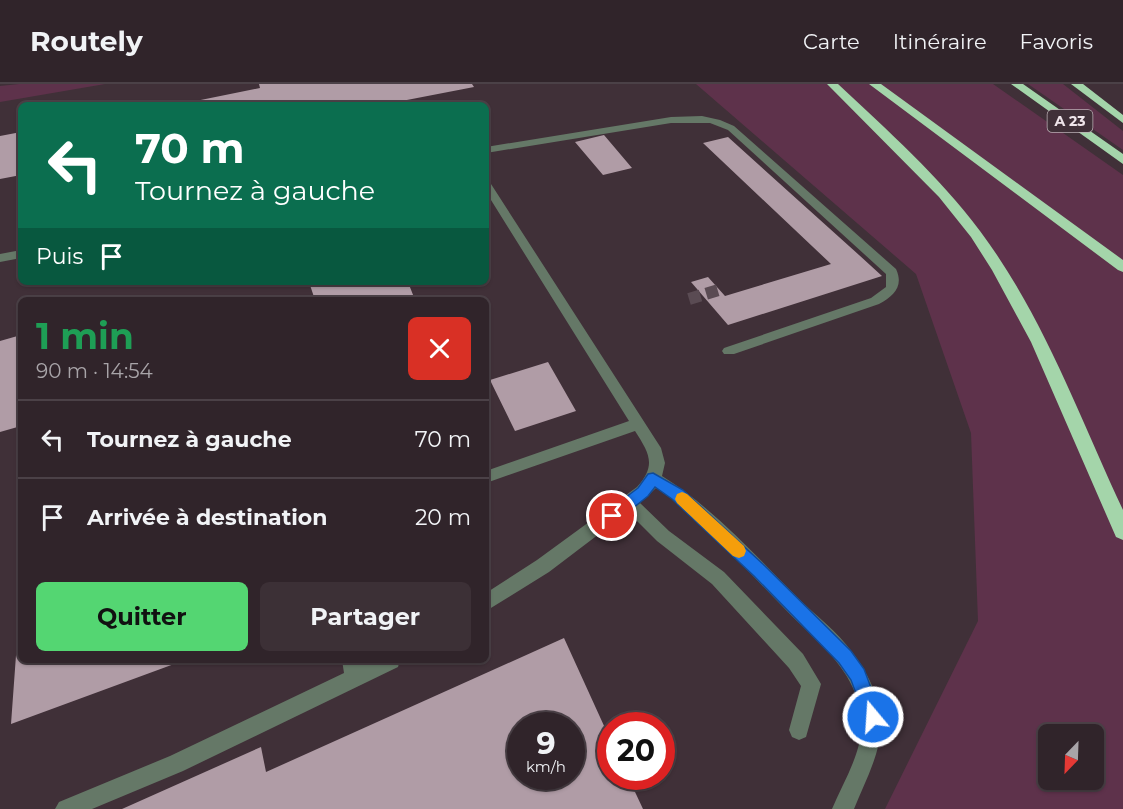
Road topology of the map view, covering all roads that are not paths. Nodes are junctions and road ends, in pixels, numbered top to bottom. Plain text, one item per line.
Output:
1 (832, 84) edge
2 (874, 84) edge
3 (1017, 84) edge
4 (1076, 84) edge
5 (1123, 120) edge
6 (489, 150) edge
7 (1123, 160) edge
8 (489, 189) edge
9 (18, 255) edge
10 (0, 258) edge
11 (1123, 267) edge
12 (729, 351) dead end
13 (638, 424) junction
14 (489, 476) edge
15 (653, 478) junction
16 (629, 503) junction
17 (1123, 531) edge
18 (489, 601) edge
19 (378, 663) edge
20 (353, 669) edge
21 (799, 730) dead end
22 (66, 809) edge
23 (843, 809) edge

1 - 17 highway
2 - 11 highway
3 - 7 highway, A 23
4 - 5 highway, A 23
6 - 12 street
8 - 13 street
9 - 10 street
13 - 14 street
13 - 15 street
15 - 16 street
15 - 23 street
16 - 18 street
16 - 21 street
19 - 20 street
20 - 22 street

